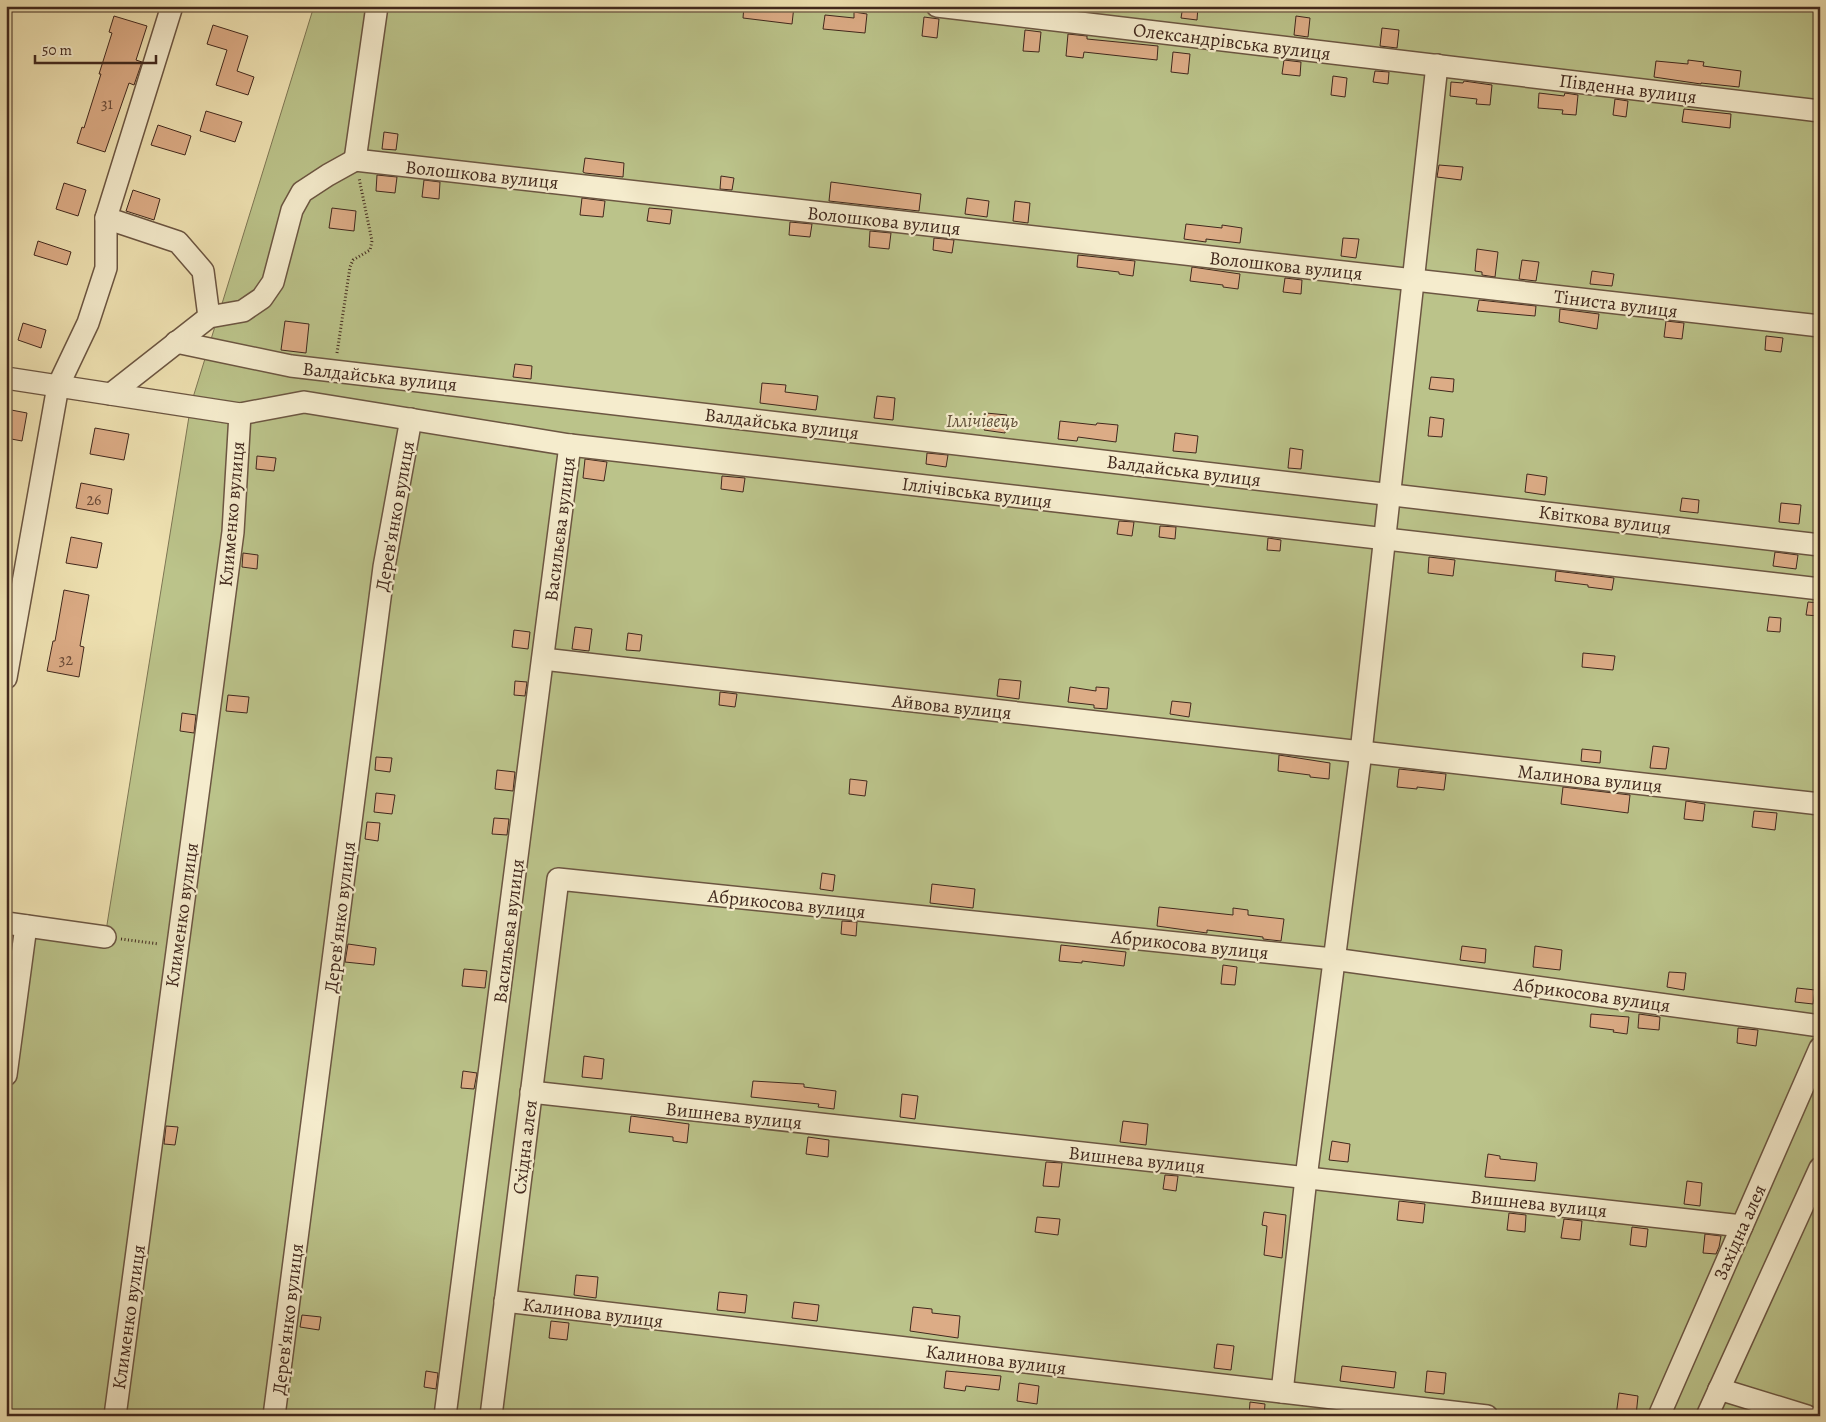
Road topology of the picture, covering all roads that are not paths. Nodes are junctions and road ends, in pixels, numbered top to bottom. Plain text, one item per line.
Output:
1 (172, 6) edge
2 (377, 6) edge
3 (937, 6) edge
4 (1437, 65) junction
5 (1820, 111) edge
6 (355, 160) junction
7 (106, 218) junction
8 (1413, 280) junction
9 (209, 317) junction
10 (1820, 326) edge
11 (176, 342) junction
12 (6, 378) edge
13 (58, 386) junction
14 (111, 394) junction
15 (240, 414) junction
16 (411, 419) junction
17 (570, 445) junction
18 (1389, 494) junction
19 (1384, 539) junction
20 (1820, 545) edge
21 (1820, 589) edge
22 (542, 659) junction
23 (6, 678) edge
24 (1361, 752) junction
25 (1820, 804) edge
26 (558, 879) joint
27 (16, 925) edge
28 (105, 937) road end
29 (1333, 959) junction
30 (1820, 1026) edge
31 (1820, 1048) edge
32 (6, 1075) edge
33 (531, 1092) junction
34 (1820, 1168) edge
35 (1306, 1178) junction
36 (1742, 1226) junction
37 (504, 1302) junction
38 (1719, 1389) junction
39 (1282, 1392) junction
40 (115, 1416) edge
41 (274, 1416) edge
42 (445, 1416) edge
43 (491, 1416) edge
44 (1487, 1416) edge
45 (1659, 1416) edge
46 (1707, 1416) edge
47 (1807, 1416) edge

1 - 7 street
2 - 6 street
3 - 4 street, Олександрівська вулиця
4 - 5 street, Південна вулиця
4 - 8 street
6 - 8 street, Волошкова вулиця
6 - 9 street
7 - 9 street
7 - 13 street
8 - 10 street, Тіниста вулиця
8 - 18 street
9 - 11 street
11 - 14 street
11 - 18 street, Валдайська вулиця
12 - 13 street, Іллічівська вулиця
13 - 14 street, Іллічівська вулиця
13 - 23 street
14 - 15 street, Іллічівська вулиця
15 - 16 street, Іллічівська вулиця
15 - 40 street, Клименко вулиця
16 - 17 street, Іллічівська вулиця
16 - 41 street, Дерев'янко вулиця
17 - 19 street, Іллічівська вулиця
17 - 22 street, Васильєва вулиця
18 - 19 street
18 - 20 street, Квіткова вулиця
19 - 21 street, Іллічівська вулиця
19 - 24 street
22 - 24 street, Айвова вулиця
22 - 42 street, Васильєва вулиця
24 - 25 street, Малинова вулиця
24 - 29 street
26 - 29 street, Абрикосова вулиця
26 - 33 street, Східна алея
27 - 28 street
27 - 32 street
29 - 30 street, Абрикосова вулиця
29 - 35 street
31 - 36 street, Західна алея
33 - 35 street, Вишнева вулиця
33 - 37 street, Східна алея
34 - 38 street
35 - 36 street, Вишнева вулиця
35 - 39 street
36 - 45 street, Західна алея
37 - 39 street, Калинова вулиця
37 - 43 street, Східна алея
38 - 46 street
38 - 47 street
39 - 44 street, Калинова вулиця

